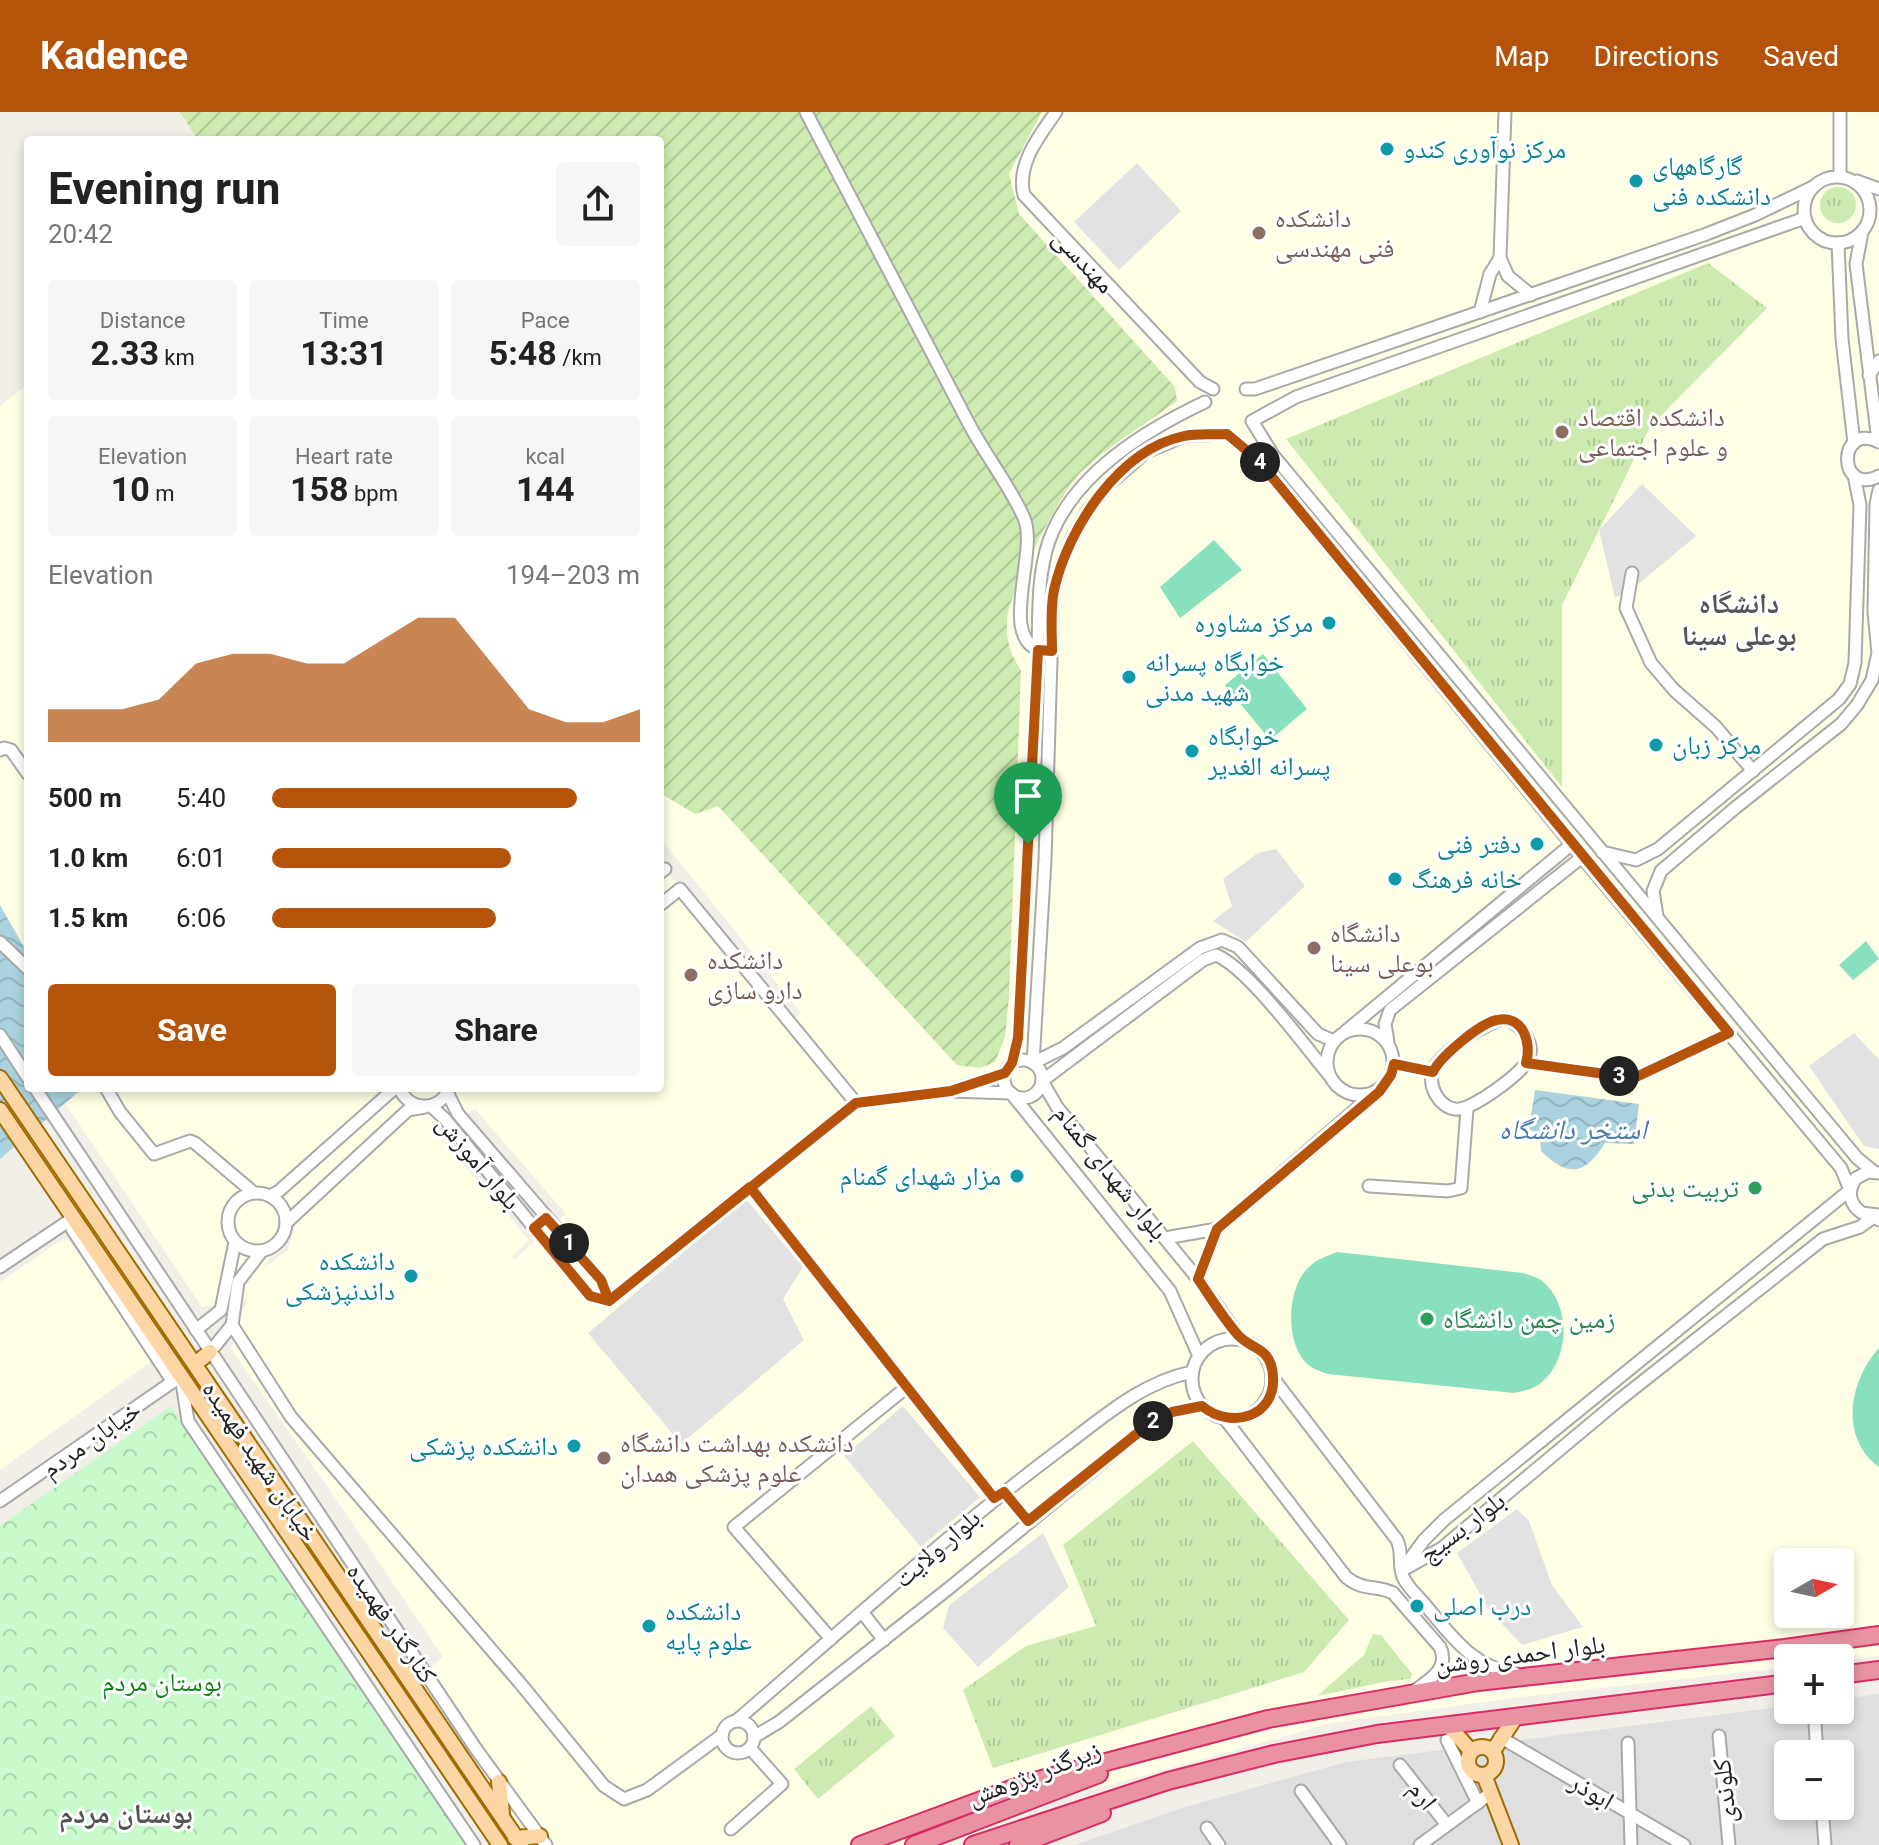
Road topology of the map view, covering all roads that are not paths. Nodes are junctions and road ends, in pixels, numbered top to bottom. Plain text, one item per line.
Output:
1 (806, 112) edge
2 (1056, 112) edge
3 (1505, 112) edge
4 (1840, 112) edge
5 (1845, 178) junction
6 (1813, 187) junction
7 (1879, 189) edge
8 (1805, 218) junction
9 (1869, 226) edge
10 (1838, 243) junction
11 (1500, 258) junction
12 (1531, 295) junction
13 (1480, 312) junction
14 (1879, 361) edge
15 (1869, 375) junction
16 (1213, 389) dead end
17 (1246, 389) dead end
18 (1205, 402) dead end
19 (1878, 442) edge
20 (1854, 443) junction
21 (1854, 475) junction
22 (1879, 476) edge
23 (1879, 490) edge
24 (1632, 573) dead end
25 (1038, 650) junction
26 (1052, 651) junction
27 (0, 750) edge
28 (24, 768) edge
29 (1753, 771) junction
30 (1572, 844) junction
31 (1601, 852) junction
32 (1582, 857) junction
33 (664, 902) edge
34 (1657, 916) junction
35 (0, 942) edge
36 (24, 965) edge
37 (1346, 1031) junction
38 (1729, 1033) junction
39 (0, 1035) edge
40 (1334, 1041) junction
41 (1388, 1042) junction
42 (1033, 1063) junction
43 (1526, 1063) junction
44 (1394, 1064) junction
45 (1009, 1068) junction
46 (24, 1072) edge
47 (1433, 1072) junction
48 (1329, 1075) junction
49 (0, 1078) edge
50 (1042, 1081) junction
51 (1384, 1085) junction
52 (951, 1091) junction
53 (38, 1092) edge
54 (108, 1092) edge
55 (392, 1092) edge
56 (401, 1092) edge
57 (448, 1092) edge
58 (449, 1092) edge
59 (1011, 1093) junction
60 (856, 1103) junction
61 (428, 1107) junction
62 (1467, 1109) junction
63 (0, 1111) edge
64 (1877, 1172) edge
65 (1369, 1186) dead end
66 (750, 1187) junction
67 (1850, 1190) junction
68 (254, 1193) junction
69 (270, 1196) junction
70 (1878, 1217) edge
71 (546, 1218) junction
72 (71, 1220) junction
73 (286, 1223) junction
74 (534, 1228) junction
75 (1217, 1229) junction
76 (1165, 1238) junction
77 (235, 1242) junction
78 (261, 1252) junction
79 (2, 1261) edge
80 (1198, 1279) junction
81 (609, 1301) junction
82 (232, 1325) junction
83 (196, 1330) junction
84 (1241, 1339) junction
85 (210, 1352) junction
86 (1199, 1356) junction
87 (195, 1364) junction
88 (1192, 1372) junction
89 (1273, 1378) junction
90 (177, 1379) junction
91 (907, 1387) junction
92 (1202, 1406) junction
93 (1225, 1419) junction
94 (999, 1495) junction
95 (0, 1501) edge
96 (1028, 1521) junction
97 (1402, 1570) junction
98 (862, 1612) junction
99 (1879, 1635) edge
100 (831, 1639) junction
101 (884, 1640) junction
102 (1813, 1644) edge
103 (1774, 1649) edge
104 (1879, 1670) edge
105 (1854, 1673) edge
106 (1540, 1675) junction
107 (1774, 1683) edge
108 (1411, 1693) junction
109 (1515, 1718) junction
110 (736, 1721) junction
111 (1448, 1733) junction
112 (722, 1735) junction
113 (1719, 1736) dead end
114 (1500, 1737) junction
115 (752, 1742) junction
116 (1628, 1743) dead end
117 (1171, 1746) junction
118 (1471, 1751) junction
119 (1493, 1751) junction
120 (1400, 1765) dead end
121 (1484, 1775) junction
122 (1168, 1781) junction
123 (499, 1782) junction
124 (1301, 1791) dead end
125 (1491, 1793) junction
126 (1478, 1803) junction
127 (1629, 1813) junction
128 (502, 1818) junction
129 (1823, 1820) edge
130 (1447, 1825) junction
131 (1207, 1828) dead end
132 (731, 1829) dead end
133 (1437, 1840) edge
134 (518, 1841) edge
135 (543, 1841) edge
136 (474, 1845) edge
137 (500, 1845) edge
138 (860, 1845) edge
139 (914, 1845) edge
140 (973, 1845) edge
141 (1018, 1845) edge
142 (1219, 1845) edge
143 (1340, 1845) edge
144 (1420, 1845) edge
145 (1511, 1845) edge
146 (1631, 1845) edge
147 (1684, 1845) edge
148 (1729, 1845) edge
149 (1825, 1845) edge

1 - 25 street
2 - 16 street, مهندسی
3 - 11 street
4 - 5 street
5 - 6 street
5 - 7 street
5 - 9 street
6 - 8 street
6 - 12 street
8 - 10 street
8 - 31 street
9 - 10 street
9 - 15 street
10 - 20 street
11 - 12 street
11 - 13 street
12 - 13 street
13 - 17 street
14 - 15 street
15 - 19 street
18 - 25 street
19 - 20 street
20 - 21 street
21 - 22 street
21 - 29 street
23 - 34 street
24 - 29 street
25 - 26 street
25 - 45 street
26 - 30 street
26 - 42 street
27 - 28 street
29 - 31 street
30 - 32 street
30 - 37 street
31 - 34 street
32 - 38 street
32 - 41 street
33 - 60 street
34 - 64 street
35 - 36 street
37 - 40 street
37 - 41 street
38 - 43 street
38 - 67 street
39 - 46 street
40 - 42 street
40 - 48 street
41 - 44 street
42 - 45 street
42 - 50 street
43 - 47 street
43 - 62 street
44 - 47 street
44 - 51 street
45 - 52 street
45 - 59 street
47 - 62 street
48 - 50 street
48 - 51 street
49 - 87 main road, خیابان شهید فهمیده
50 - 59 street
50 - 76 street, بلوار شهدای گمنام
51 - 75 street
52 - 59 street
52 - 60 street
53 - 83 street, کنارگذر فهمیده
54 - 68 street
55 - 69 street
56 - 61 street, بلوار آموزش
57 - 61 street
58 - 71 street, بلوار آموزش
59 - 86 street, بلوار شهدای گمنام
60 - 66 street
61 - 73 street
61 - 74 street, بلوار آموزش
62 - 65 street
63 - 72 main road, خیابان شهید فهمیده
64 - 67 street, بلوار بسیج
66 - 81 street
66 - 91 street
67 - 70 street
67 - 97 street, بلوار بسیج
68 - 69 street
68 - 77 street
69 - 73 street
70 - 97 street, بلوار بسیج
71 - 74 street
71 - 81 street, بلوار آموزش
72 - 79 street
72 - 90 main road, خیابان شهید فهمیده
73 - 78 street
74 - 81 street, بلوار آموزش
75 - 76 street
75 - 80 street
76 - 80 street, بلوار شهدای گمنام
77 - 78 street
77 - 83 street
78 - 82 street
80 - 84 street, بلوار شهدای گمنام
82 - 85 street
82 - 112 street
83 - 85 street, کنارگذر فهمیده
84 - 86 street
84 - 89 street
85 - 87 main road
85 - 123 street, کنارگذر فهمیده
86 - 88 street
87 - 128 main road, خیابان شهید فهمیده
88 - 92 street
88 - 94 street, بلوار ولایت
89 - 93 street
89 - 97 street
90 - 95 street, خیابان مردم
90 - 136 street
90 - 137 main road, خیابان شهید فهمیده
91 - 94 street
91 - 100 street
92 - 93 street
92 - 96 street, بلوار ولایت
93 - 108 street
94 - 96 street
94 - 98 street, بلوار ولایت
96 - 101 street, بلوار ولایت
97 - 106 street
98 - 100 street, بلوار ولایت
98 - 101 street
99 - 102 highway, بلوار احمدی روشن
100 - 110 street, بلوار ولایت
101 - 115 street, بلوار ولایت
103 - 106 highway, بلوار احمدی روشن
104 - 105 highway
106 - 108 highway, بلوار احمدی روشن
107 - 109 highway
108 - 117 highway, بلوار احمدی روشن
109 - 111 highway
109 - 114 main road
110 - 112 street
110 - 115 street
111 - 118 main road
111 - 122 highway
111 - 126 street
112 - 115 street
113 - 148 street, کلوندی
114 - 119 main road
114 - 127 street, ابوذر
115 - 132 street
116 - 127 street
117 - 138 highway
117 - 139 highway, زیرگذر پژوهش
118 - 119 main road
118 - 121 main road
119 - 121 main road
120 - 130 street, ارم
121 - 125 main road
122 - 140 highway, زیرگذر پژوهش
122 - 141 highway
123 - 128 main road
123 - 135 street, کنارگذر فهمیده
124 - 143 street
125 - 126 street
125 - 145 main road
126 - 130 street
127 - 146 street
127 - 147 street, ابوذر
128 - 134 main road, خیابان شهید فهمیده
129 - 149 street
130 - 133 street
131 - 142 street
133 - 144 street
134 - 135 main road

